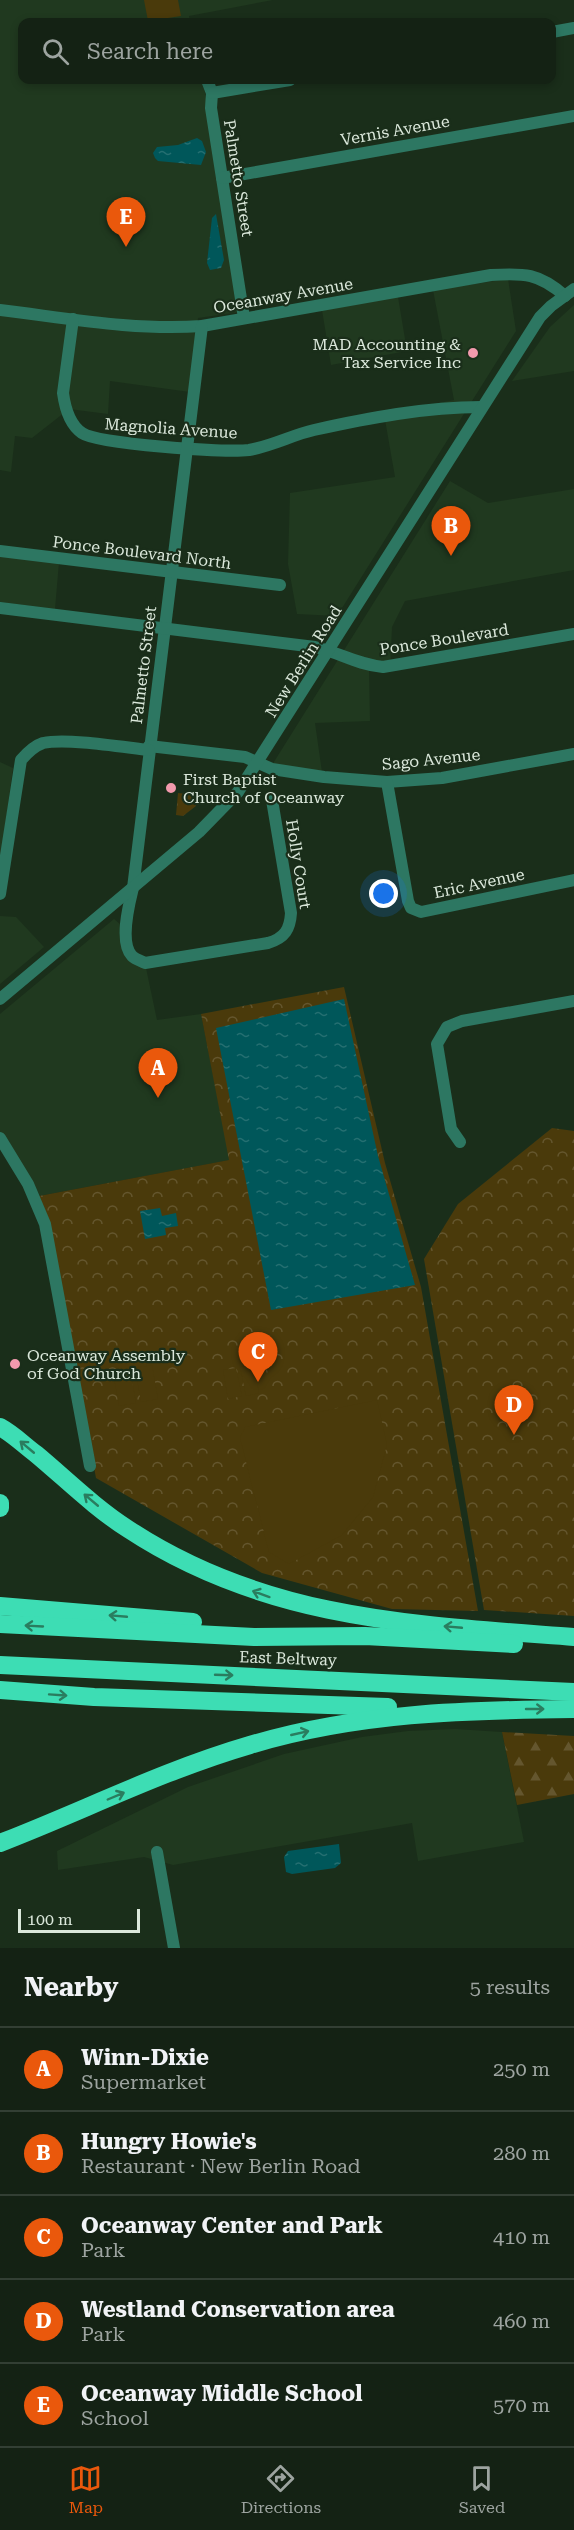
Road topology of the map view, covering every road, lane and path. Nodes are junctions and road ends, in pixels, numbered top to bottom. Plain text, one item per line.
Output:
1 (574, 28) edge
2 (556, 31) edge
3 (209, 84) edge
4 (266, 84) edge
5 (212, 93) junction
6 (574, 116) edge
7 (222, 178) junction
8 (569, 292) edge
9 (0, 310) edge
10 (244, 318) junction
11 (74, 319) junction
12 (202, 326) junction
13 (481, 407) junction
14 (186, 448) junction
15 (0, 551) edge
16 (171, 572) junction
17 (280, 585) dead end
18 (0, 608) edge
19 (164, 627) junction
20 (574, 634) edge
21 (330, 650) junction
22 (149, 748) junction
23 (574, 754) edge
24 (259, 762) junction
25 (387, 782) junction
26 (272, 800) dead end
27 (3, 850) edge
28 (574, 880) edge
29 (133, 888) junction
30 (0, 894) edge
31 (182, 957) joint
32 (0, 999) edge
33 (574, 1001) edge
34 (0, 1138) edge
35 (460, 1142) dead end
36 (0, 1427) edge
37 (90, 1466) dead end
38 (0, 1503) edge
39 (0, 1508) edge
40 (0, 1606) edge
41 (0, 1624) edge
42 (365, 1636) junction
43 (574, 1637) edge
44 (574, 1647) edge
45 (0, 1665) edge
46 (0, 1690) edge
47 (574, 1692) edge
48 (508, 1709) junction
49 (574, 1709) edge
50 (62, 1819) junction
51 (0, 1843) edge
52 (0, 1851) edge
53 (157, 1852) dead end
54 (174, 1948) edge

1 - 2 street
3 - 5 street, Palmetto Street
4 - 5 street
5 - 7 street, Palmetto Street
6 - 7 street, Vernis Avenue
7 - 10 street, Palmetto Street
8 - 10 street, Oceanway Avenue
8 - 13 street, New Berlin Road
9 - 11 street, Oceanway Avenue
10 - 12 street, Oceanway Avenue
11 - 12 street, Oceanway Avenue
11 - 14 street, Magnolia Avenue
12 - 14 street, Palmetto Street
13 - 14 street, Magnolia Avenue
13 - 21 street, New Berlin Road
14 - 16 street, Palmetto Street
15 - 16 street, Ponce Boulevard North
16 - 17 street, Ponce Boulevard North
16 - 19 street, Palmetto Street
18 - 19 street, Ponce Boulevard
19 - 21 street, Ponce Boulevard
19 - 22 street, Palmetto Street
20 - 21 street, Ponce Boulevard
21 - 24 street, New Berlin Road
22 - 24 street, Sago Avenue
22 - 27 street, Sago Avenue
22 - 29 street, Palmetto Street
23 - 25 street, Sago Avenue
24 - 25 street, Sago Avenue
24 - 29 street, New Berlin Road
25 - 28 street, Eric Avenue
26 - 31 street, Holly Court
27 - 30 street
29 - 31 street, Palmetto Street
29 - 32 street, New Berlin Road
33 - 35 street
34 - 37 street
43 -> 36 highway
38 - 39 highway
42 -> 40 highway
42 -> 41 highway, East Beltway
42 - 44 highway, East Beltway
45 -> 47 highway, East Beltway
46 -> 48 highway
48 -> 49 highway
50 -> 48 highway
50 - 51 highway
50 - 52 highway
53 - 54 street

